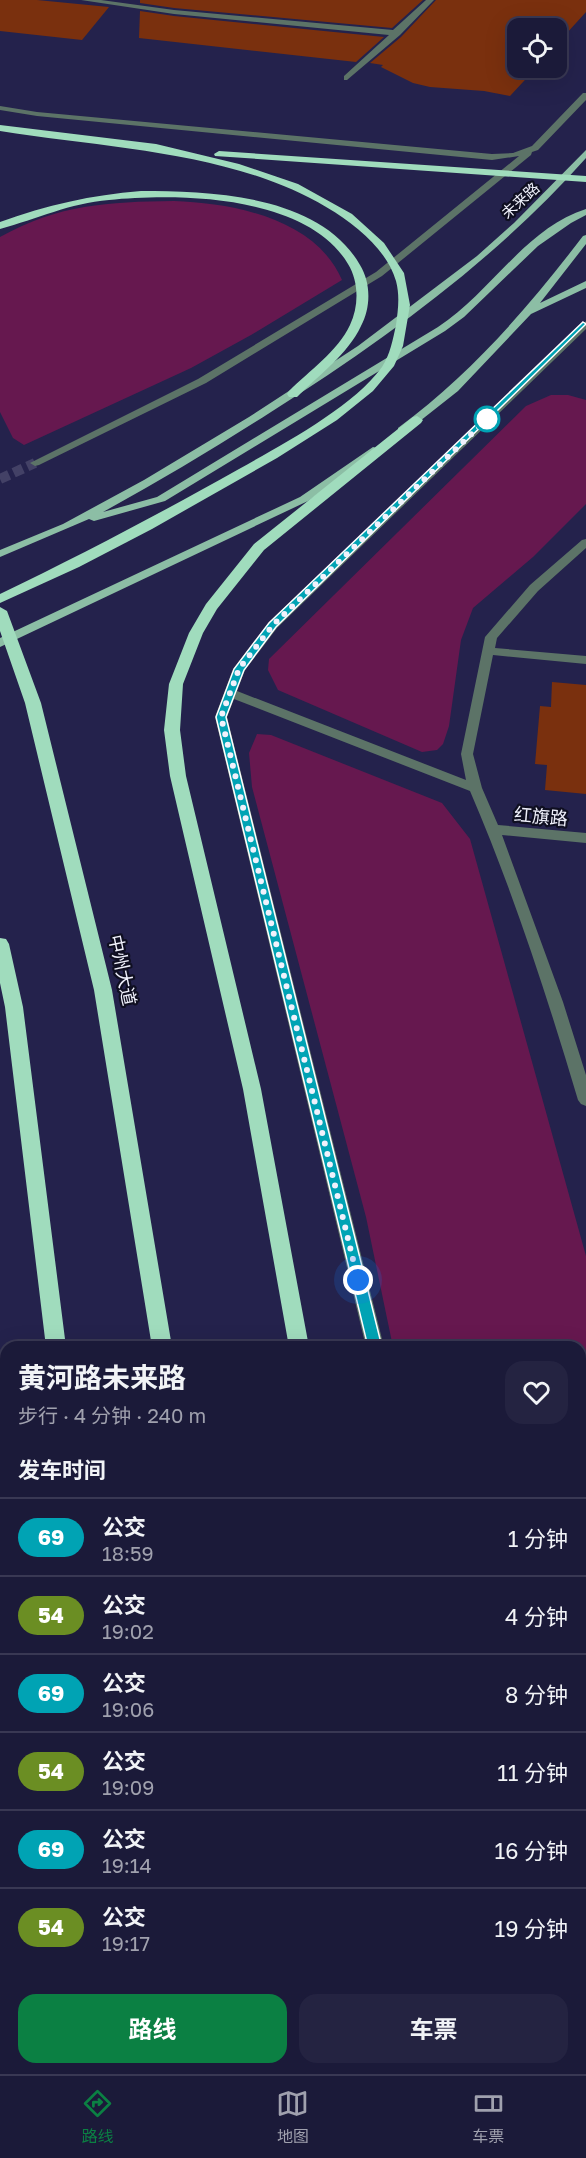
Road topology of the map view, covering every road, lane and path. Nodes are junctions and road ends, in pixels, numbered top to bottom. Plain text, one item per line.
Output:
1 (85, 0) edge
2 (430, 0) edge
3 (397, 33) junction
4 (347, 78) dead end
5 (586, 95) edge
6 (0, 108) edge
7 (0, 128) edge
8 (144, 146) junction
9 (535, 148) junction
10 (586, 153) edge
11 (586, 180) edge
12 (586, 212) edge
13 (0, 226) edge
14 (586, 238) edge
15 (586, 284) edge
16 (529, 312) junction
17 (586, 324) edge
18 (293, 394) junction
19 (417, 420) junction
20 (35, 463) tunnel mouth
21 (67, 526) junction
22 (586, 542) edge
23 (0, 554) edge
24 (0, 599) edge
25 (0, 611) edge
26 (0, 644) edge
27 (488, 651) junction
28 (586, 660) edge
29 (230, 693) junction
30 (475, 788) junction
31 (493, 829) junction
32 (586, 838) edge
33 (0, 950) edge
34 (586, 1100) edge
35 (55, 1341) edge
36 (161, 1341) edge
37 (297, 1341) edge
38 (374, 1341) edge

1 - 3 street
2 - 3 street
3 - 4 street
5 - 9 street
6 - 9 street
7 - 8 highway
8 - 11 highway
8 - 24 highway
9 - 20 street
10 - 18 main road, 未来路
12 - 21 main road
13 - 18 highway
14 - 16 main road
15 - 16 main road
16 - 19 main road
17 - 29 street
18 - 21 main road, 未来路
19 - 26 main road
19 - 37 highway
21 - 23 main road
22 - 27 street
25 - 36 highway, 中州大道
27 - 28 street
27 - 30 street
29 - 30 street
29 - 38 street
30 - 31 street
31 - 32 street, 红旗路
31 - 34 street
33 - 35 highway

